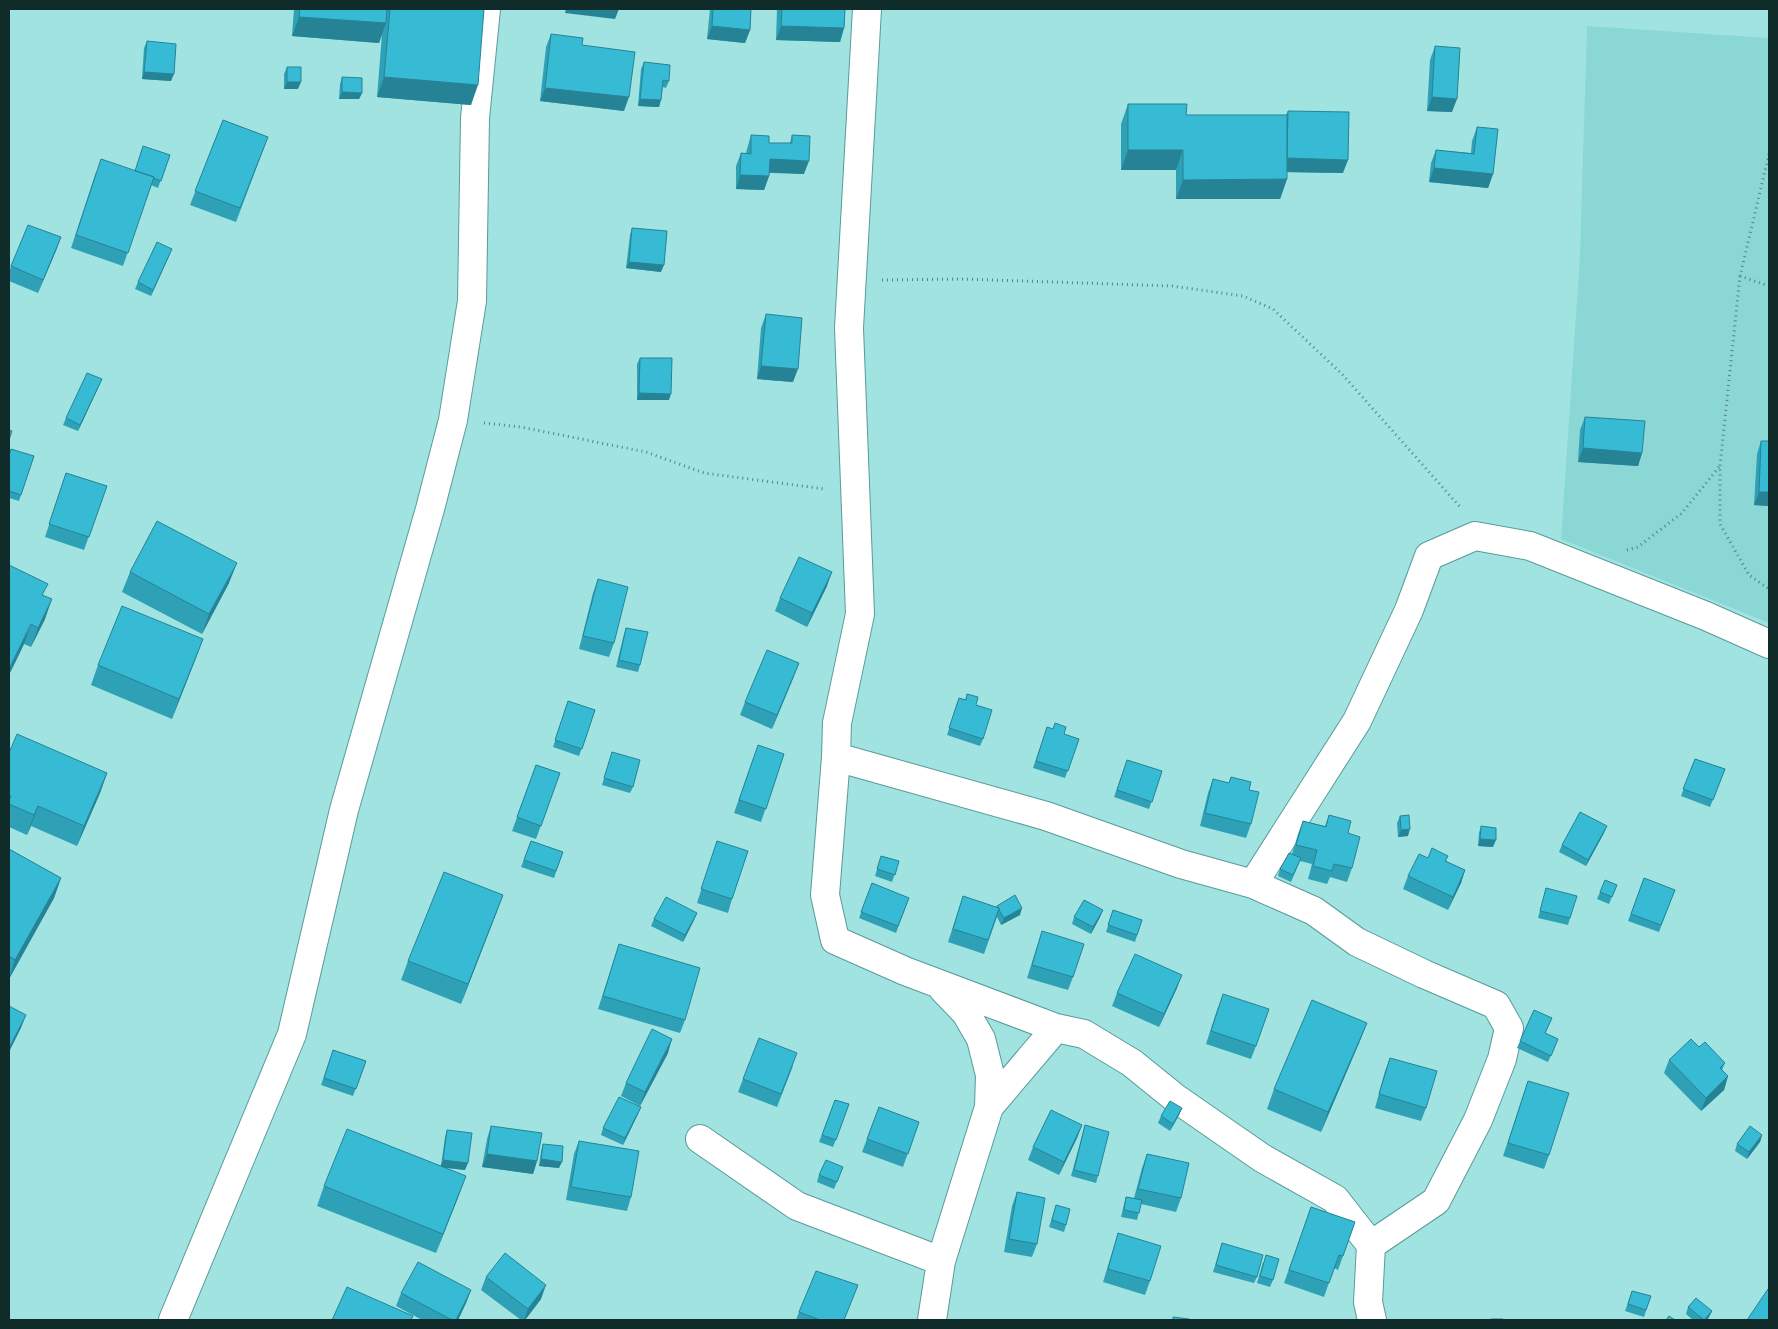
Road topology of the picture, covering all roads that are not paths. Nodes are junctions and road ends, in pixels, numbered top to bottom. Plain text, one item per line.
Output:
1 (486, 9) edge
2 (867, 9) edge
3 (1769, 644) edge
4 (836, 757) junction
5 (1253, 884) junction
6 (937, 983) junction
7 (1056, 1028) junction
8 (989, 1107) junction
9 (700, 1139) dead end
10 (1371, 1245) junction
11 (941, 1261) junction
12 (173, 1320) edge
13 (932, 1320) edge
14 (1372, 1320) edge

1 - 12 street
2 - 4 street
3 - 5 street
4 - 5 street
4 - 6 street
5 - 10 street
6 - 7 street
6 - 8 street
7 - 8 street
7 - 10 street
8 - 11 street
9 - 11 street
10 - 14 street
11 - 13 street

